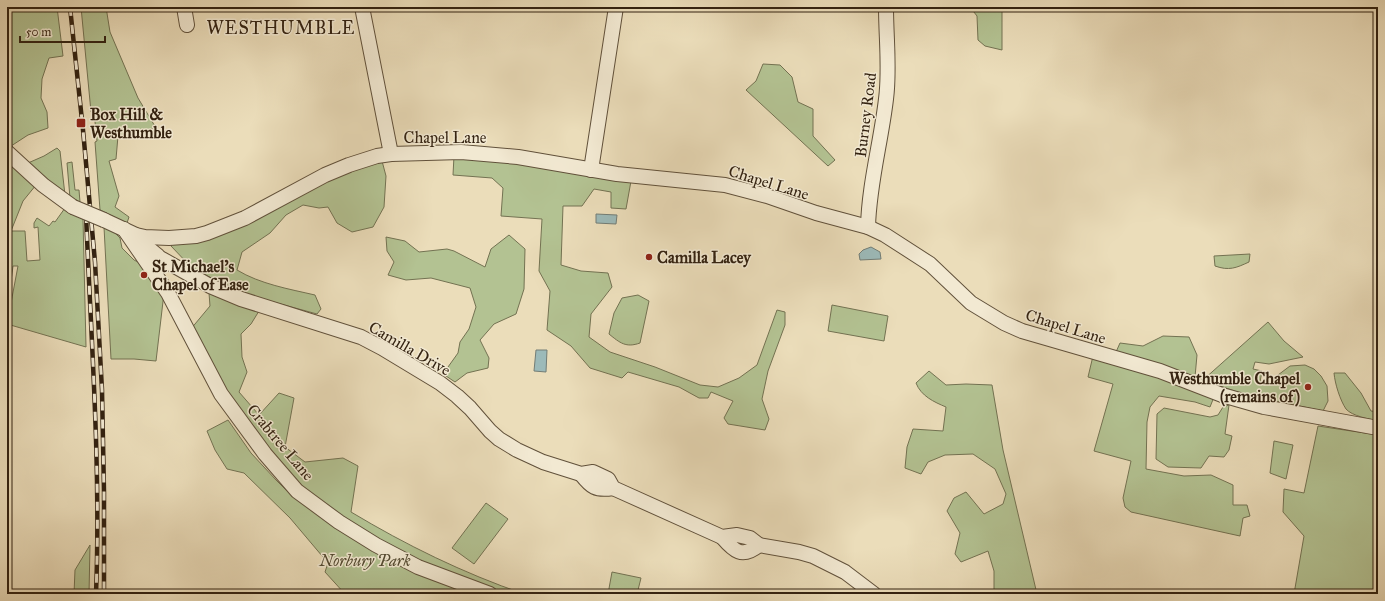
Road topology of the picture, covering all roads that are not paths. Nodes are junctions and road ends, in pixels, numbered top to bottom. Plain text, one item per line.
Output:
1 (184, 7) edge
2 (362, 7) edge
3 (616, 7) edge
4 (886, 7) edge
5 (187, 24) dead end
6 (7, 152) edge
7 (391, 154) junction
8 (591, 170) junction
9 (868, 227) junction
10 (130, 232) junction
11 (1378, 428) edge
12 (490, 594) edge
13 (874, 594) edge

1 - 5 street
2 - 7 street
3 - 8 street
4 - 9 street, Burney Road
6 - 10 street, bridge
7 - 8 street, Chapel Lane
7 - 10 street, Chapel Lane
8 - 9 street, Chapel Lane
9 - 11 street, Chapel Lane
10 - 12 street, Crabtree Lane
10 - 13 street, Camilla Drive

